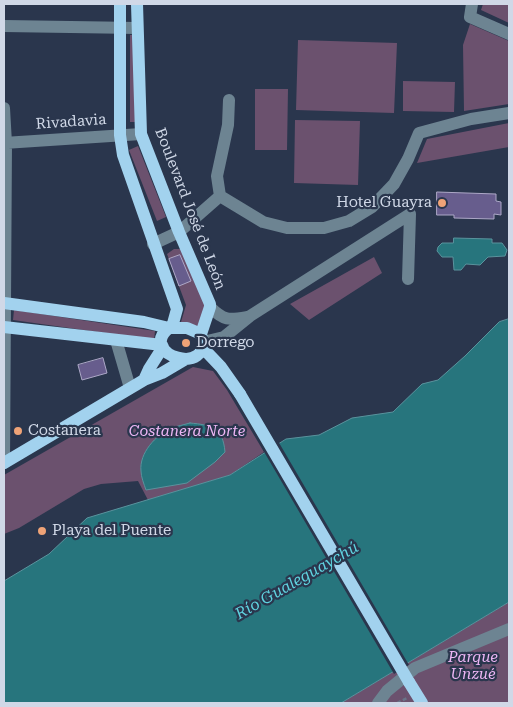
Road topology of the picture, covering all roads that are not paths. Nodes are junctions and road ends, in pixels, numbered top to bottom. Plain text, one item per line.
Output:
1 (120, 4) edge
2 (137, 4) edge
3 (472, 4) edge
4 (4, 26) edge
5 (120, 27) junction
6 (137, 28) junction
7 (509, 34) edge
8 (229, 100) dead end
9 (4, 108) edge
10 (509, 113) edge
11 (141, 134) junction
12 (120, 136) junction
13 (5, 143) edge
14 (220, 196) junction
15 (179, 232) junction
16 (153, 244) junction
17 (408, 278) dead end
18 (4, 303) edge
19 (210, 308) junction
20 (250, 316) junction
21 (4, 327) edge
22 (171, 328) junction
23 (116, 340) junction
24 (202, 341) junction
25 (163, 346) junction
26 (184, 360) junction
27 (144, 380) junction
28 (130, 388) junction
29 (4, 463) edge
30 (509, 629) edge
31 (378, 703) edge
32 (422, 703) edge

1 - 5 main road
2 - 6 main road, Boulevard José de León
3 - 7 street
4 - 5 street
5 - 6 street
5 - 12 main road
6 - 11 main road, Boulevard José de León
8 - 14 street
9 - 13 street
10 - 14 street
11 - 12 street, Rivadavia
11 - 15 main road, Boulevard José de León
12 - 13 street, Rivadavia
12 - 16 main road
13 - 18 street
14 - 15 street
15 - 16 street
15 - 19 main road, Boulevard José de León
16 - 22 main road
17 - 20 street
18 - 21 street
18 - 22 main road
19 - 20 street
19 - 24 main road, Boulevard José de León
20 - 24 street
21 - 23 main road
21 - 29 street
22 - 24 main road
22 - 25 main road
23 - 25 main road
23 - 28 street
24 - 26 main road
24 - 32 main road, bridge
25 - 26 main road
25 - 27 main road
26 - 27 main road
27 - 28 main road
28 - 29 main road
30 - 31 street

